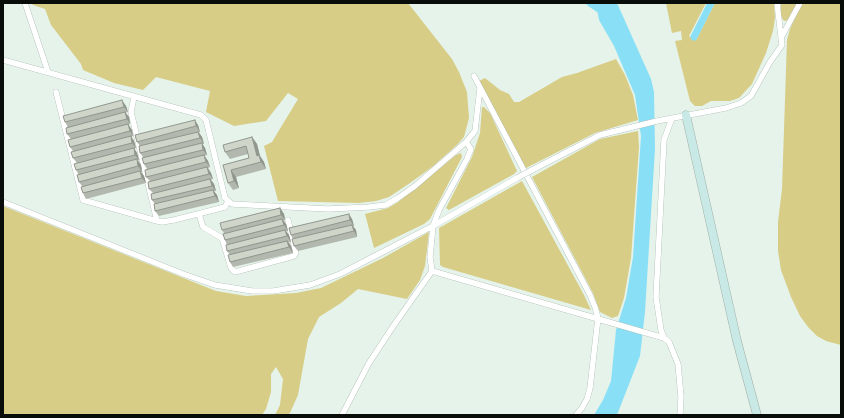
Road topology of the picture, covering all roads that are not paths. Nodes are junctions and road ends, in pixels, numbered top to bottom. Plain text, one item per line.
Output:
1 (26, 3) edge
2 (777, 3) edge
3 (800, 3) edge
4 (781, 38) junction
5 (3, 60) edge
6 (48, 72) junction
7 (474, 76) dead end
8 (480, 88) junction
9 (56, 92) dead end
10 (134, 98) junction
11 (686, 115) junction
12 (672, 118) junction
13 (466, 142) junction
14 (228, 201) junction
15 (3, 202) edge
16 (199, 214) junction
17 (157, 220) junction
18 (288, 220) dead end
19 (433, 226) junction
20 (432, 271) junction
21 (598, 318) junction
22 (664, 338) junction
23 (342, 415) edge
24 (576, 415) edge
25 (680, 415) edge
26 (756, 415) edge

1 - 6 street
2 - 4 street
3 - 4 street
4 - 11 street
5 - 6 street
6 - 10 street
7 - 8 street
8 - 13 street
8 - 21 street
9 - 17 street
10 - 14 street
10 - 17 street
11 - 12 street
11 - 26 street
12 - 19 street, bridge
12 - 22 street
13 - 14 street
13 - 19 street
14 - 16 street
15 - 19 street
16 - 17 street
16 - 18 street
19 - 20 street
20 - 21 street
20 - 23 street
21 - 22 street
21 - 24 street
22 - 25 street

